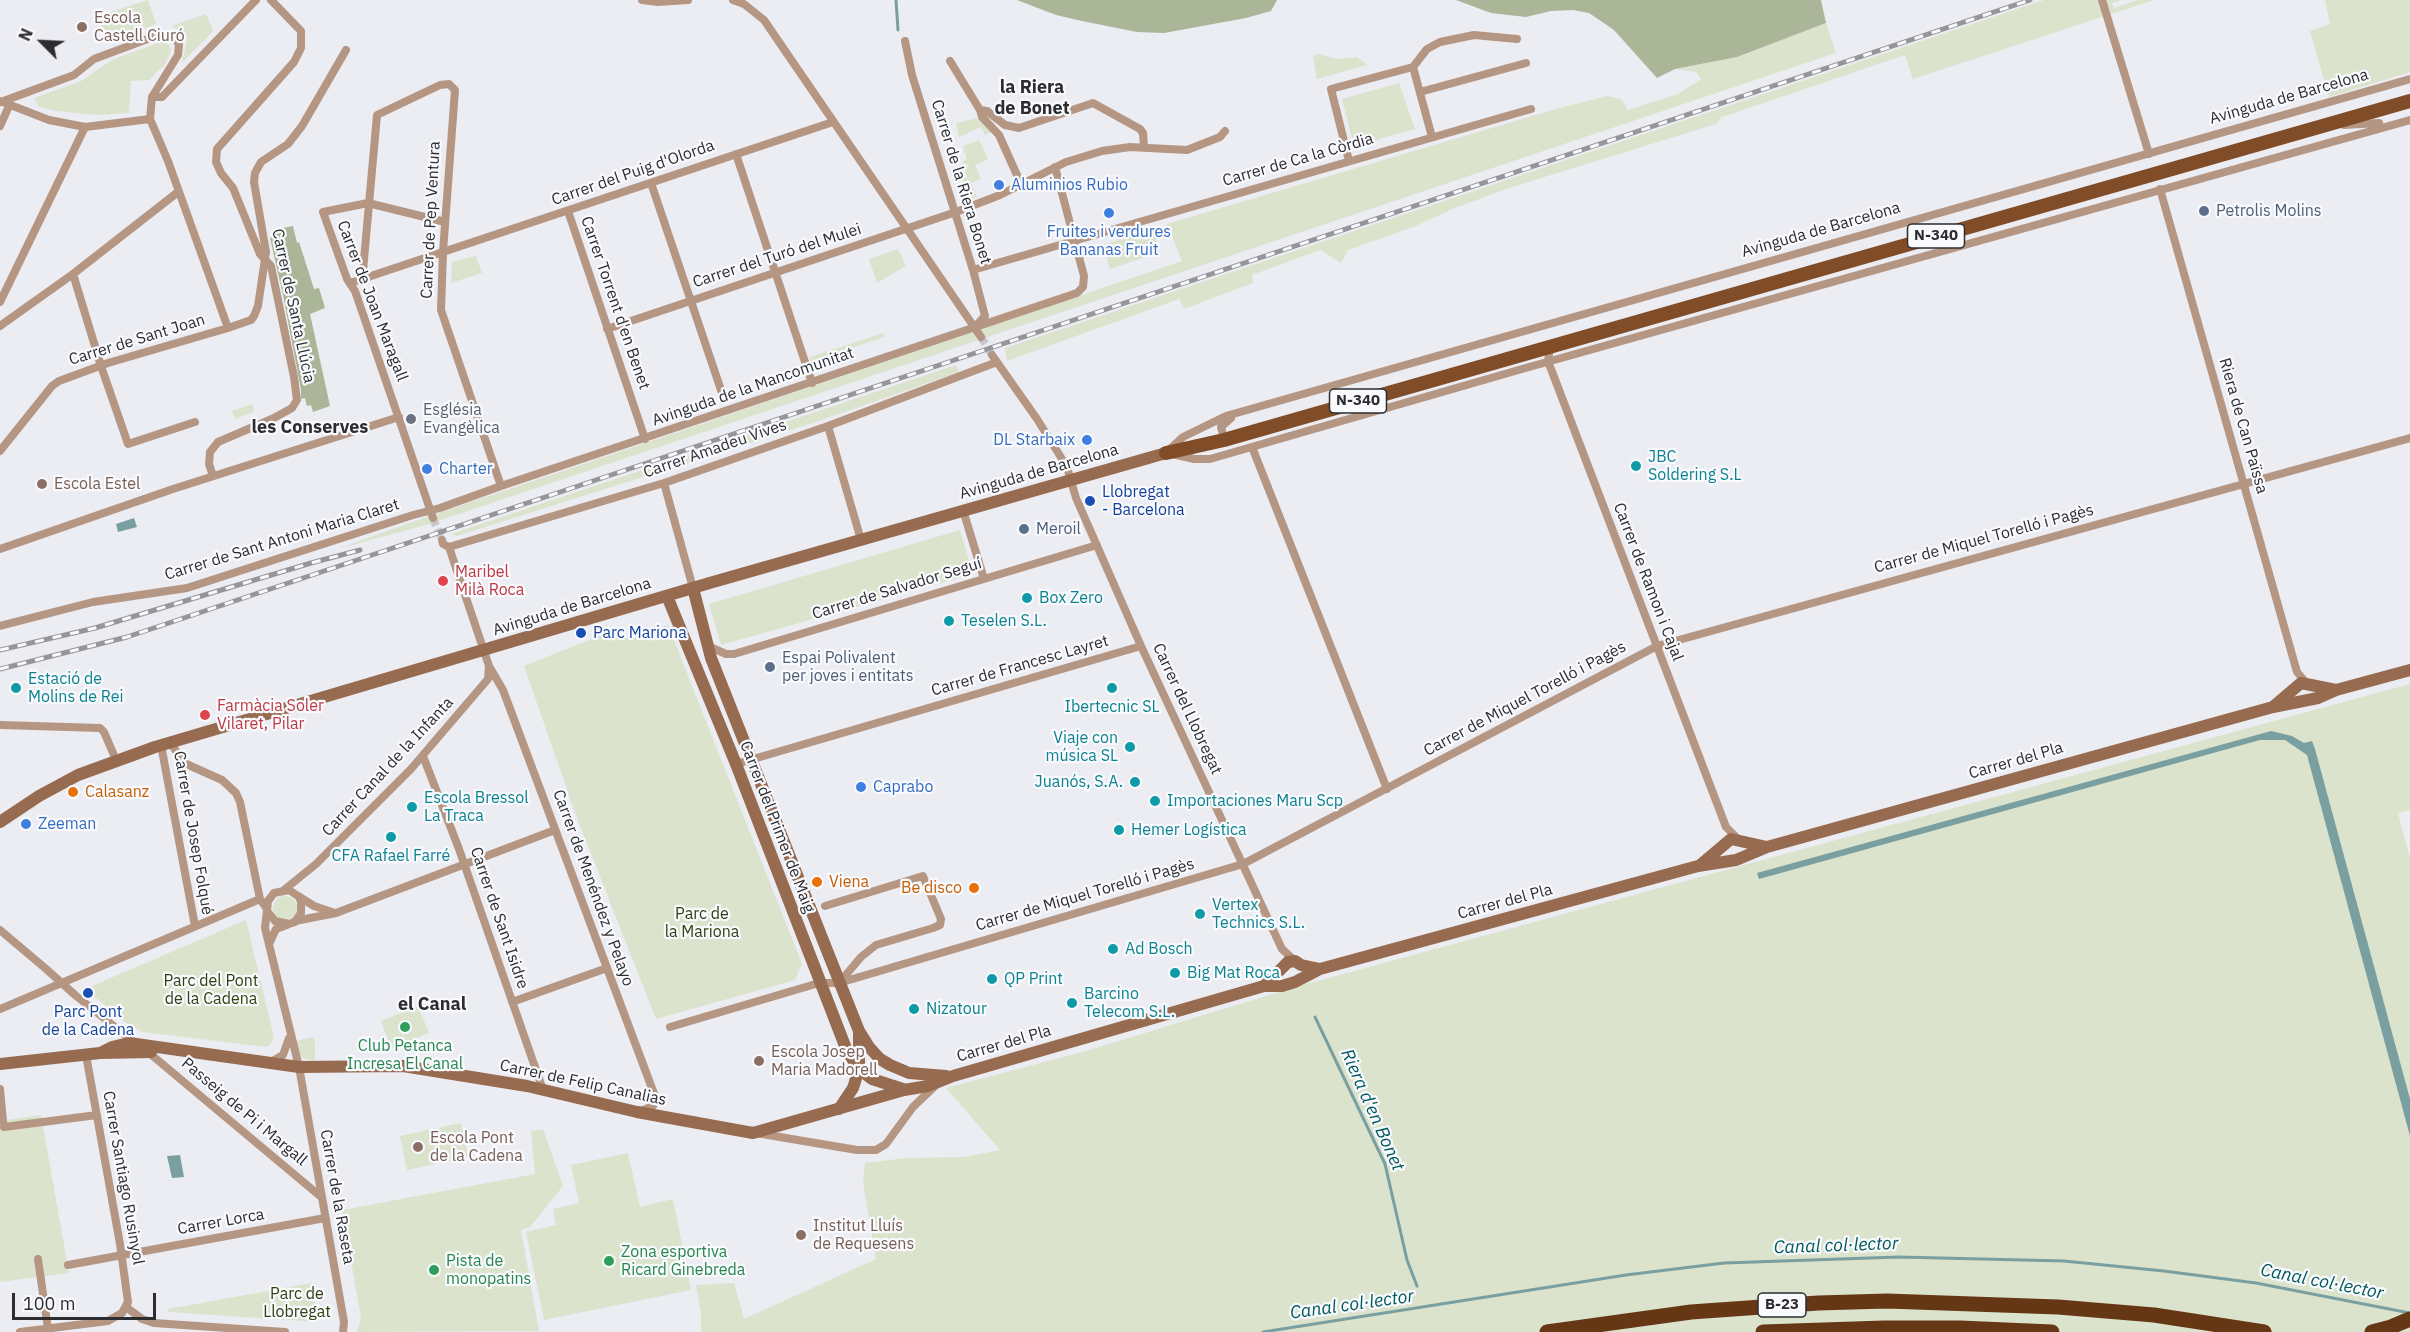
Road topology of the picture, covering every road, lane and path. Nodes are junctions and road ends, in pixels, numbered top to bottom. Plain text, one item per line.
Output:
1 (255, 0) edge
2 (271, 0) edge
3 (642, 0) edge
4 (688, 0) edge
5 (733, 0) edge
6 (2102, 0) edge
7 (1517, 39) dead end
8 (905, 41) dead end
9 (346, 50) dead end
10 (950, 61) dead end
11 (1526, 63) dead end
12 (1413, 67) junction
13 (2410, 79) edge
14 (1420, 92) junction
15 (152, 97) junction
16 (2410, 101) edge
17 (4, 103) edge
18 (1531, 109) dead end
19 (980, 110) junction
20 (150, 119) junction
21 (2410, 120) edge
22 (833, 122) junction
23 (2394, 122) junction
24 (0, 126) edge
25 (2322, 126) junction
26 (85, 127) junction
27 (1225, 131) dead end
28 (1432, 137) junction
29 (1144, 146) junction
30 (736, 154) junction
31 (2149, 154) junction
32 (1349, 161) junction
33 (1055, 167) junction
34 (651, 183) junction
35 (1021, 184) junction
36 (2160, 189) junction
37 (178, 192) junction
38 (368, 203) junction
39 (568, 211) junction
40 (956, 212) junction
41 (444, 222) junction
42 (907, 229) junction
43 (1075, 242) junction
44 (442, 252) junction
45 (264, 258) junction
46 (973, 270) junction
47 (775, 273) junction
48 (74, 274) junction
49 (369, 277) junction
50 (350, 284) junction
51 (691, 301) junction
52 (0, 302) edge
53 (0, 326) edge
54 (228, 328) junction
55 (608, 328) junction
56 (974, 328) junction
57 (981, 336) tunnel mouth
58 (1550, 346) junction
59 (1548, 362) junction
60 (101, 366) junction
61 (812, 383) junction
62 (722, 393) dead end
63 (1241, 412) junction
64 (399, 417) junction
65 (195, 422) dead end
66 (828, 426) junction
67 (2410, 438) edge
68 (645, 439) junction
69 (1224, 440) junction
70 (1252, 447) junction
71 (0, 451) edge
72 (1166, 453) junction
73 (1228, 454) junction
74 (213, 476) junction
75 (1071, 480) junction
76 (664, 483) junction
77 (2244, 484) junction
78 (501, 486) junction
79 (963, 510) junction
80 (432, 514) junction
81 (442, 540) tunnel mouth
82 (861, 540) junction
83 (1096, 545) junction
84 (449, 547) junction
85 (0, 549) edge
86 (984, 579) junction
87 (693, 588) junction
88 (667, 596) junction
89 (0, 626) edge
90 (708, 646) junction
91 (1141, 646) junction
92 (1657, 646) junction
93 (485, 650) junction
94 (489, 666) junction
95 (2410, 670) edge
96 (2298, 672) junction
97 (2309, 685) junction
98 (2294, 689) junction
99 (2336, 690) junction
100 (2304, 701) junction
101 (2273, 707) junction
102 (1, 726) edge
103 (166, 743) junction
104 (423, 756) junction
105 (116, 760) junction
106 (750, 760) junction
107 (736, 764) junction
108 (1387, 789) junction
109 (0, 822) edge
110 (1726, 827) junction
111 (555, 830) junction
112 (1740, 841) junction
113 (1724, 845) junction
114 (1767, 847) junction
115 (1737, 858) junction
116 (1242, 864) junction
117 (465, 865) junction
118 (1698, 866) junction
119 (284, 890) junction
120 (298, 896) junction
121 (260, 899) junction
122 (825, 906) dead end
123 (267, 910) junction
124 (336, 913) junction
125 (292, 923) junction
126 (195, 926) junction
127 (0, 930) edge
128 (270, 942) junction
129 (1282, 949) junction
130 (1298, 963) junction
131 (607, 968) junction
132 (1282, 968) junction
133 (1320, 969) junction
134 (1296, 981) junction
135 (62, 983) junction
136 (819, 983) junction
137 (839, 983) junction
138 (1264, 986) junction
139 (512, 1002) junction
140 (0, 1009) edge
141 (670, 1027) dead end
142 (859, 1032) junction
143 (290, 1035) junction
144 (131, 1042) junction
145 (148, 1052) junction
146 (186, 1052) junction
147 (106, 1054) junction
148 (86, 1055) junction
149 (269, 1063) junction
150 (0, 1064) edge
151 (299, 1067) junction
152 (859, 1069) junction
153 (948, 1078) junction
154 (0, 1089) edge
155 (543, 1090) junction
156 (904, 1090) junction
157 (839, 1109) junction
158 (637, 1112) junction
159 (97, 1115) junction
160 (753, 1133) junction
161 (320, 1196) junction
162 (325, 1218) junction
163 (122, 1256) junction
164 (38, 1259) dead end
165 (68, 1265) dead end
166 (126, 1307) junction
167 (2405, 1321) edge
168 (48, 1329) junction
169 (20, 1332) edge
170 (285, 1332) edge
171 (343, 1332) edge
172 (1547, 1332) edge
173 (1763, 1332) edge
174 (2052, 1332) edge
175 (2264, 1332) edge
176 (2372, 1332) edge

1 - 15 street
2 - 45 street
3 - 4 street
5 - 22 street
6 - 31 street
7 - 12 street
8 - 40 street, Carrer de la Riera Bonet
9 - 45 street, Carrer de Santa Llúcia
10 - 19 street
11 - 14 street
12 - 14 street
12 - 32 street
13 - 31 street, Avinguda de Barcelona
14 - 28 street
15 - 17 street
15 - 20 street
16 - 25 main road, Avinguda de Barcelona / N-340
17 - 24 street
17 - 26 street
18 - 28 street, Carrer de Ca la Còrdia
19 - 29 street
19 - 35 street
20 - 26 street
20 - 37 street
21 - 23 street, Avinguda de Barcelona
22 - 30 street, Carrer del Puig d'Olorda
22 - 42 street
23 - 25 street, Avinguda de Barcelona
23 - 36 street, Avinguda de Barcelona
25 - 58 main road, Avinguda de Barcelona / N-340
26 - 52 street
27 - 29 street, Carrer del Turó del Mulei
28 - 32 street, Carrer de Ca la Còrdia
29 - 33 street, Carrer del Turó del Mulei
30 - 34 street, Carrer del Puig d'Olorda
30 - 47 street
31 - 63 street, Avinguda de Barcelona
32 - 43 street, Carrer de Ca la Còrdia
33 - 35 street, Carrer del Turó del Mulei
33 - 43 street
34 - 39 street, Carrer del Puig d'Olorda
34 - 51 street
35 - 40 street, Carrer del Turó del Mulei
36 - 59 street, Avinguda de Barcelona
36 - 77 street, Riera de Can Païssa
37 - 48 street
37 - 54 street
38 - 41 street, Carrer de Joan Maragall
38 - 41 street, Carrer de Pep Ventura
38 - 49 street
38 - 50 street, Carrer de Joan Maragall
39 - 44 street, Carrer del Puig d'Olorda
39 - 55 street, Carrer Torrent d'en Benet
40 - 42 street, Carrer del Turó del Mulei
40 - 46 street, Carrer de la Riera Bonet
41 - 44 street, Carrer de Pep Ventura
42 - 47 street, Carrer del Turó del Mulei
42 - 56 street
43 - 46 street, Carrer de Ca la Còrdia
43 - 56 street, Avinguda de la Mancomunitat
44 - 49 street, Carrer del Puig d'Olorda
44 - 78 street, Carrer de Pep Ventura
45 - 54 street, Carrer de Sant Joan
45 - 74 street, Carrer de Santa Llúcia
46 - 56 street, Carrer de la Riera Bonet
47 - 51 street, Carrer del Turó del Mulei
47 - 61 street
48 - 53 street
48 - 60 street
49 - 50 street, Carrer del Puig d'Olorda
50 - 64 street, Carrer de Joan Maragall
51 - 55 street, Carrer del Turó del Mulei
51 - 62 street
54 - 60 street, Carrer de Sant Joan
55 - 68 street, Carrer Torrent d'en Benet
56 - 57 street
56 - 61 street, Avinguda de la Mancomunitat
58 - 59 street, Carrer de Ramon i Cajal
58 - 69 main road, Avinguda de Barcelona / N-340
59 - 70 street, Avinguda de Barcelona
59 - 92 street, Carrer de Ramon i Cajal
60 - 65 street
60 - 71 street, Carrer de Sant Joan
61 - 68 street, Avinguda de la Mancomunitat
63 - 69 street
63 - 72 street, Avinguda de Barcelona
64 - 74 street
64 - 80 street, Carrer de Joan Maragall
66 - 75 street, Carrer Amadeu Vives
66 - 76 street, Carrer Amadeu Vives
66 - 82 street
67 - 77 street, Carrer de Miquel Torelló i Pagès
68 - 78 street, Avinguda de la Mancomunitat
69 - 72 main road, Avinguda de Barcelona / N-340
69 - 73 street
70 - 73 street, Avinguda de Barcelona
70 - 108 street
72 - 73 street, Avinguda de Barcelona
72 - 75 main road, Avinguda de Barcelona / N-340
74 - 85 street
75 - 79 main road, Avinguda de Barcelona / N-340
75 - 83 street, Carrer del Llobregat
76 - 84 street, Carrer Amadeu Vives
76 - 87 street
77 - 92 street, Carrer de Miquel Torelló i Pagès
77 - 96 street, Riera de Can Païssa
78 - 80 street, Avinguda de la Mancomunitat
79 - 82 main road, Avinguda de Barcelona / N-340
79 - 86 street
80 - 89 street, Carrer de Sant Antoni Maria Claret
81 - 84 street
82 - 87 main road, Avinguda de Barcelona / N-340
83 - 86 street, Carrer de Salvador Seguí
83 - 91 street, Carrer del Llobregat
84 - 93 street
86 - 90 street, Carrer de Salvador Seguí
87 - 88 main road, Avinguda de Barcelona / N-340
87 - 90 main road, Carrer del Primer de Maig
88 - 93 main road, Avinguda de Barcelona / N-340
88 - 107 main road, Carrer del Primer de Maig
90 - 106 main road, Carrer del Primer de Maig
91 - 106 street, Carrer de Francesc Layret
91 - 116 street, Carrer del Llobregat
92 - 108 street, Carrer de Miquel Torelló i Pagès
92 - 110 street, Carrer de Ramon i Cajal
93 - 94 street
93 - 103 main road, Avinguda de Barcelona / N-340
94 - 104 street, Carrer Canal de la Infanta
94 - 111 street, Carrer de Menéndez y Pelayo
95 - 99 main road, Carrer del Pla
96 - 97 street, Riera de Can Païssa
96 - 98 street, Riera de Can Païssa
97 - 98 main road, Carrer del Pla
97 - 99 main road, Carrer del Pla
97 - 100 main road
98 - 100 main road
98 - 101 main road, Carrer del Pla
99 - 100 main road, Carrer del Pla
100 - 101 main road, Carrer del Pla
101 - 114 main road, Carrer del Pla
102 - 105 street
103 - 105 main road, Avinguda de Barcelona / N-340
103 - 121 street
103 - 126 street, Carrer de Josep Folqué
104 - 117 street, Carrer de Sant Isidre
104 - 119 street, Carrer Canal de la Infanta
105 - 109 main road, Avinguda de Barcelona / N-340
106 - 107 street, Carrer de Francesc Layret
106 - 137 main road, Carrer del Primer de Maig
107 - 136 main road, Carrer del Primer de Maig
108 - 116 street, Carrer de Miquel Torelló i Pagès
110 - 112 street, Carrer de Ramon i Cajal
110 - 113 street, Carrer de Ramon i Cajal
111 - 117 street
111 - 131 street, Carrer de Menéndez y Pelayo
112 - 113 main road, Carrer del Pla
112 - 114 main road, Carrer del Pla
112 - 115 main road
113 - 115 main road
113 - 118 main road, Carrer del Pla
114 - 115 main road, Carrer del Pla
115 - 118 main road, Carrer del Pla
116 - 129 street, Carrer del Llobregat
116 - 137 street, Carrer de Miquel Torelló i Pagès
117 - 124 street
117 - 139 street, Carrer de Sant Isidre
118 - 133 main road, Carrer del Pla
119 - 120 street
119 - 123 street
120 - 124 street
120 - 125 street
121 - 123 street
121 - 126 street
122 - 137 street
123 - 125 street
123 - 128 street, Carrer de la Raseta
124 - 125 street
125 - 128 street
126 - 135 street
127 - 135 street
128 - 143 street, Carrer de la Raseta
129 - 130 street, Carrer del Llobregat
129 - 132 street, Carrer del Llobregat
130 - 132 main road, Carrer del Pla
130 - 133 main road, Carrer del Pla
130 - 134 main road
131 - 139 street
131 - 158 street, Carrer de Menéndez y Pelayo
132 - 134 main road
132 - 138 main road, Carrer del Pla
133 - 134 main road, Carrer del Pla
134 - 138 main road, Carrer del Pla
135 - 140 street
135 - 144 street
136 - 137 street, Carrer de Miquel Torelló i Pagès
136 - 141 street, Carrer de Miquel Torelló i Pagès
136 - 152 main road, Carrer del Primer de Maig
137 - 142 main road, Carrer del Primer de Maig
138 - 153 main road, Carrer del Pla
139 - 155 street, Carrer de Sant Isidre
142 - 152 main road, Carrer del Primer de Maig
142 - 153 main road, Carrer del Primer de Maig
143 - 149 street
143 - 151 street, Carrer de la Raseta
144 - 146 main road, Carrer de Felip Canalias
144 - 147 main road
145 - 146 main road, Carrer de Felip Canalias
145 - 147 main road, Carrer de Felip Canalias
145 - 161 street, Passeig de Pi i Margall
146 - 149 main road, Carrer de Felip Canalias
147 - 148 main road, Carrer de Felip Canalias
148 - 150 main road, Carrer de Felip Canalias
148 - 159 street, Carrer Santiago Rusinyol
149 - 151 main road, Carrer de Felip Canalias
151 - 155 main road, Carrer de Felip Canalias
151 - 161 street, Carrer de la Raseta
152 - 156 main road, Carrer del Primer de Maig
152 - 157 main road, Carrer del Primer de Maig
153 - 156 main road, Carrer del Pla
153 - 160 street, Carrer de Felip Canalias
154 - 159 street
155 - 158 main road, Carrer de Felip Canalias
156 - 157 main road, Carrer del Pla
157 - 160 main road, Carrer del Pla
158 - 160 main road, Carrer de Felip Canalias
159 - 163 street, Carrer Santiago Rusinyol
161 - 162 street, Carrer de la Raseta
162 - 163 street, Carrer Lorca
162 - 171 street, Carrer de la Raseta
163 - 165 street, Carrer Lorca
163 - 166 street, Carrer Santiago Rusinyol
164 - 168 street
166 - 168 street
166 - 170 street
167 - 176 highway
168 - 169 street
172 - 175 highway, B-23
173 - 174 highway, B-23

